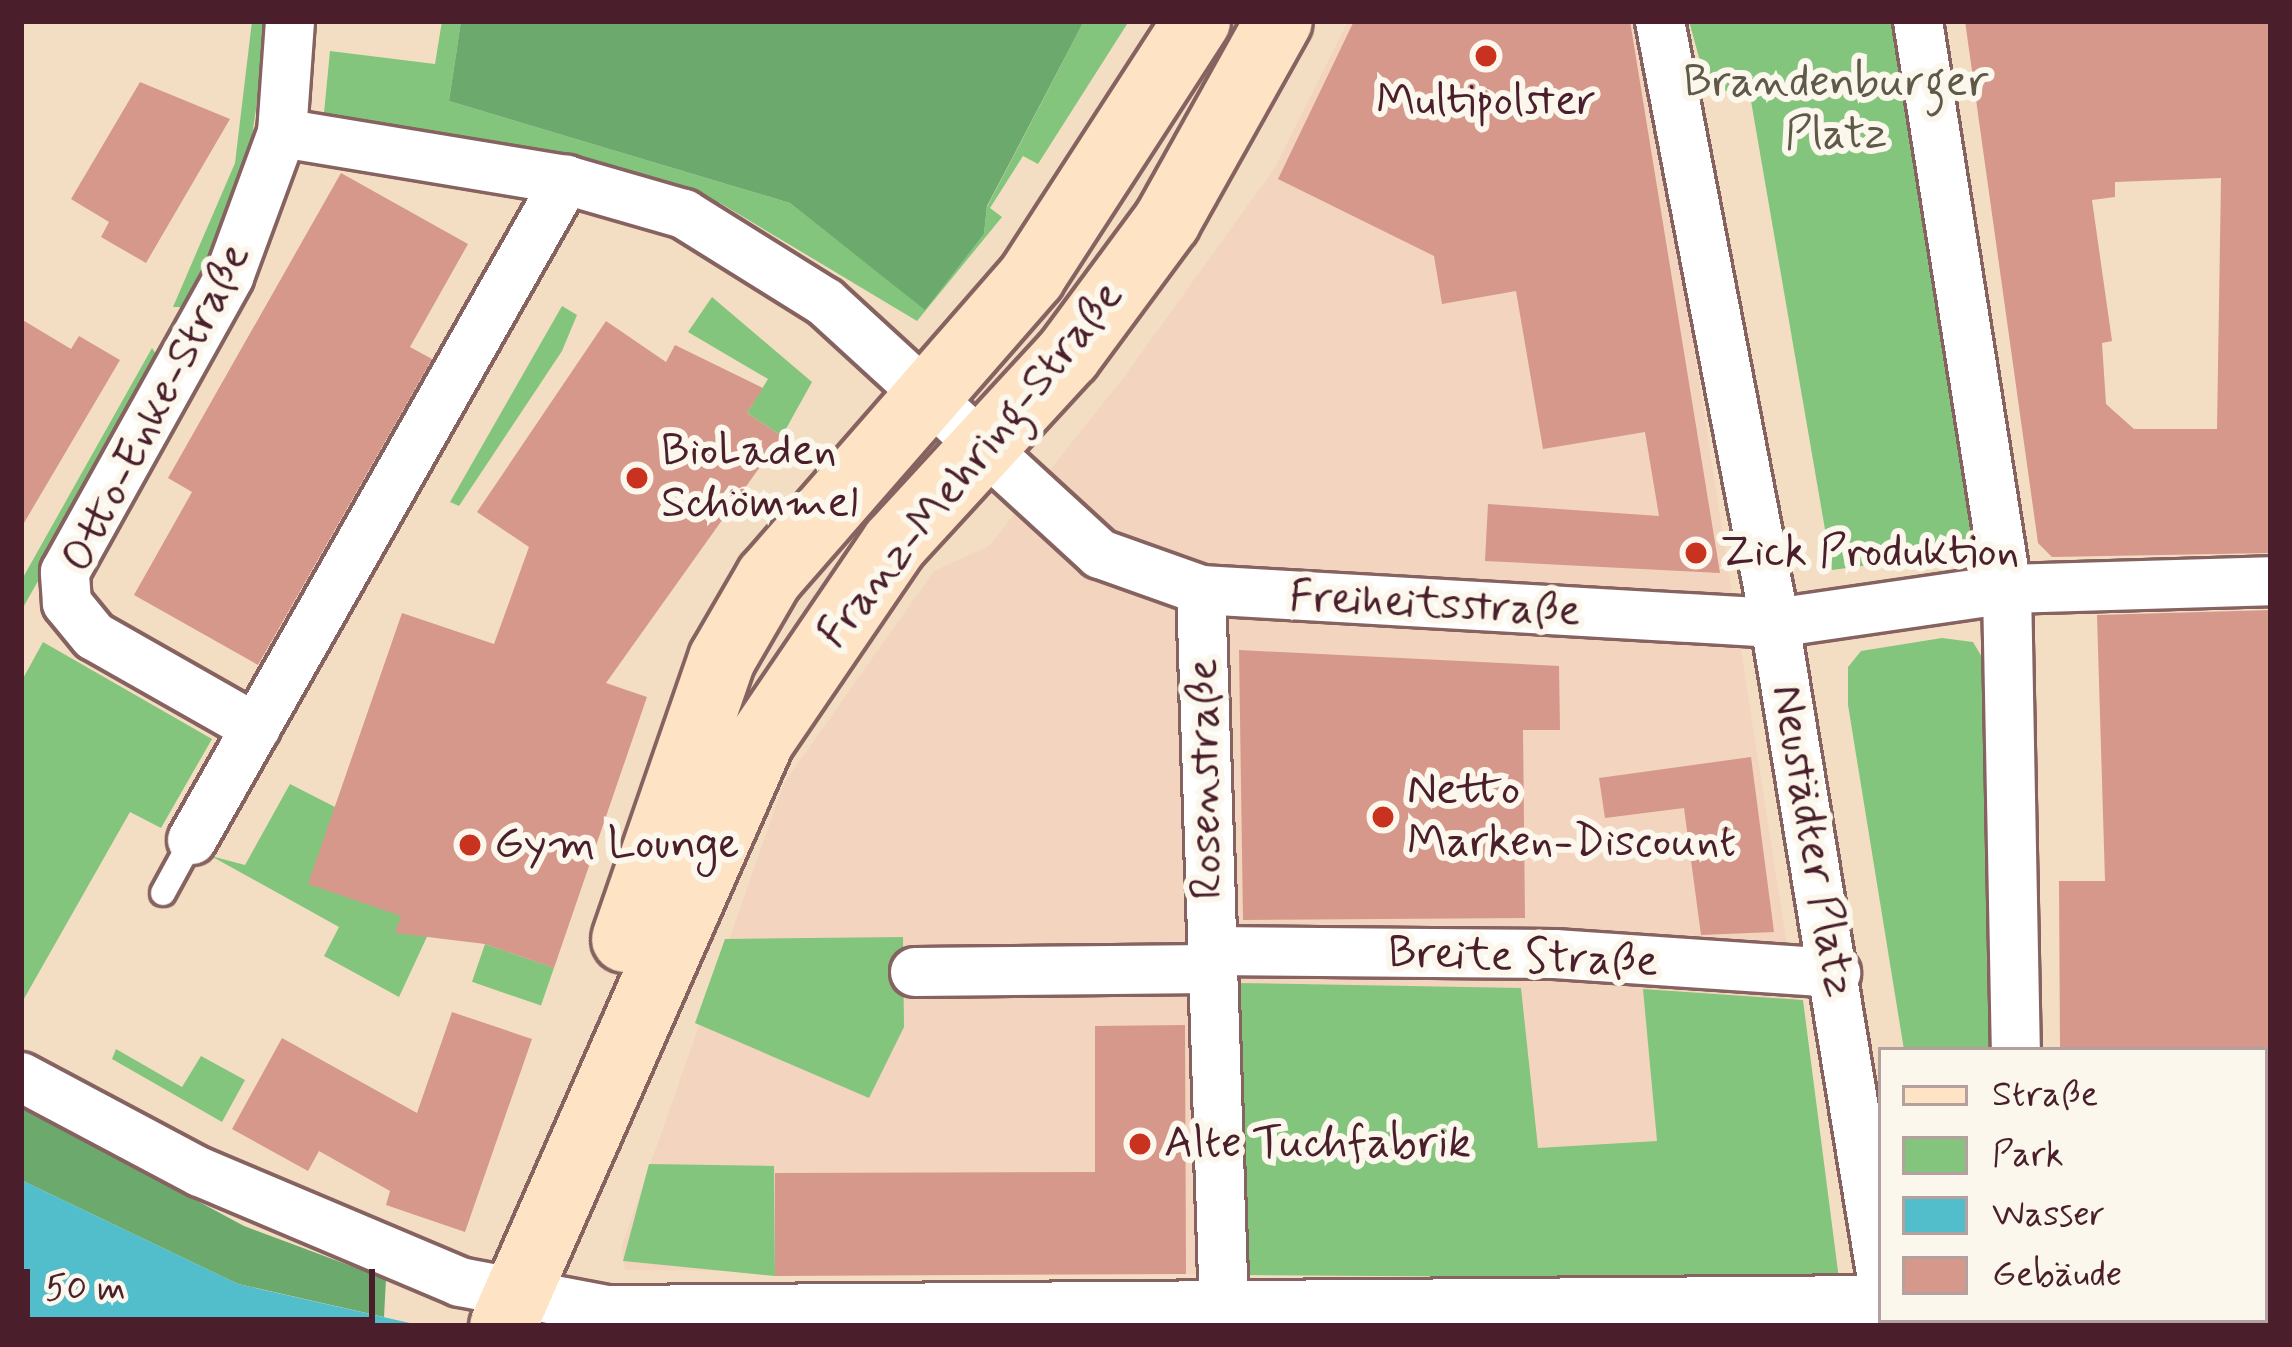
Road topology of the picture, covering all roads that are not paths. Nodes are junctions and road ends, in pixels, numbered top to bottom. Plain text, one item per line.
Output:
1 (290, 21) edge
2 (1197, 21) edge
3 (1279, 21) edge
4 (1660, 21) edge
5 (1918, 21) edge
6 (282, 133) junction
7 (566, 180) junction
8 (928, 397) junction
9 (982, 451) junction
10 (2271, 581) edge
11 (2007, 589) junction
12 (1201, 590) junction
13 (1775, 623) junction
14 (256, 728) junction
15 (192, 840) joint
16 (163, 893) dead end
17 (1211, 960) junction
18 (915, 972) dead end
19 (1836, 973) junction
20 (2016, 1047) edge
21 (21, 1077) edge
22 (562, 1179) junction
23 (1878, 1253) edge
24 (1878, 1300) edge
25 (1224, 1310) junction
26 (510, 1311) edge

1 - 6 street, Otto-Enke-Straße
2 - 8 main road, Franz-Mehring-Straße
3 - 9 main road, Franz-Mehring-Straße
4 - 13 street
5 - 11 street
6 - 7 street
6 - 14 street, Otto-Enke-Straße
7 - 8 street
7 - 14 street
8 - 9 street, Freiheitsstraße
8 - 22 main road, Franz-Mehring-Straße
9 - 12 street, Freiheitsstraße
9 - 22 main road, Franz-Mehring-Straße
10 - 11 street, Freiheitsstraße
11 - 13 street, Freiheitsstraße
11 - 20 street
12 - 13 street, Freiheitsstraße
12 - 17 street, Rosenstraße
13 - 19 street, Neustädter Platz
14 - 15 street
15 - 16 lane
17 - 18 street
17 - 19 street, Breite Straße
17 - 25 street, Rosenstraße
19 - 23 street, Neustädter Platz
21 - 26 street
22 - 26 main road, Franz-Mehring-Straße
24 - 25 street
25 - 26 street

